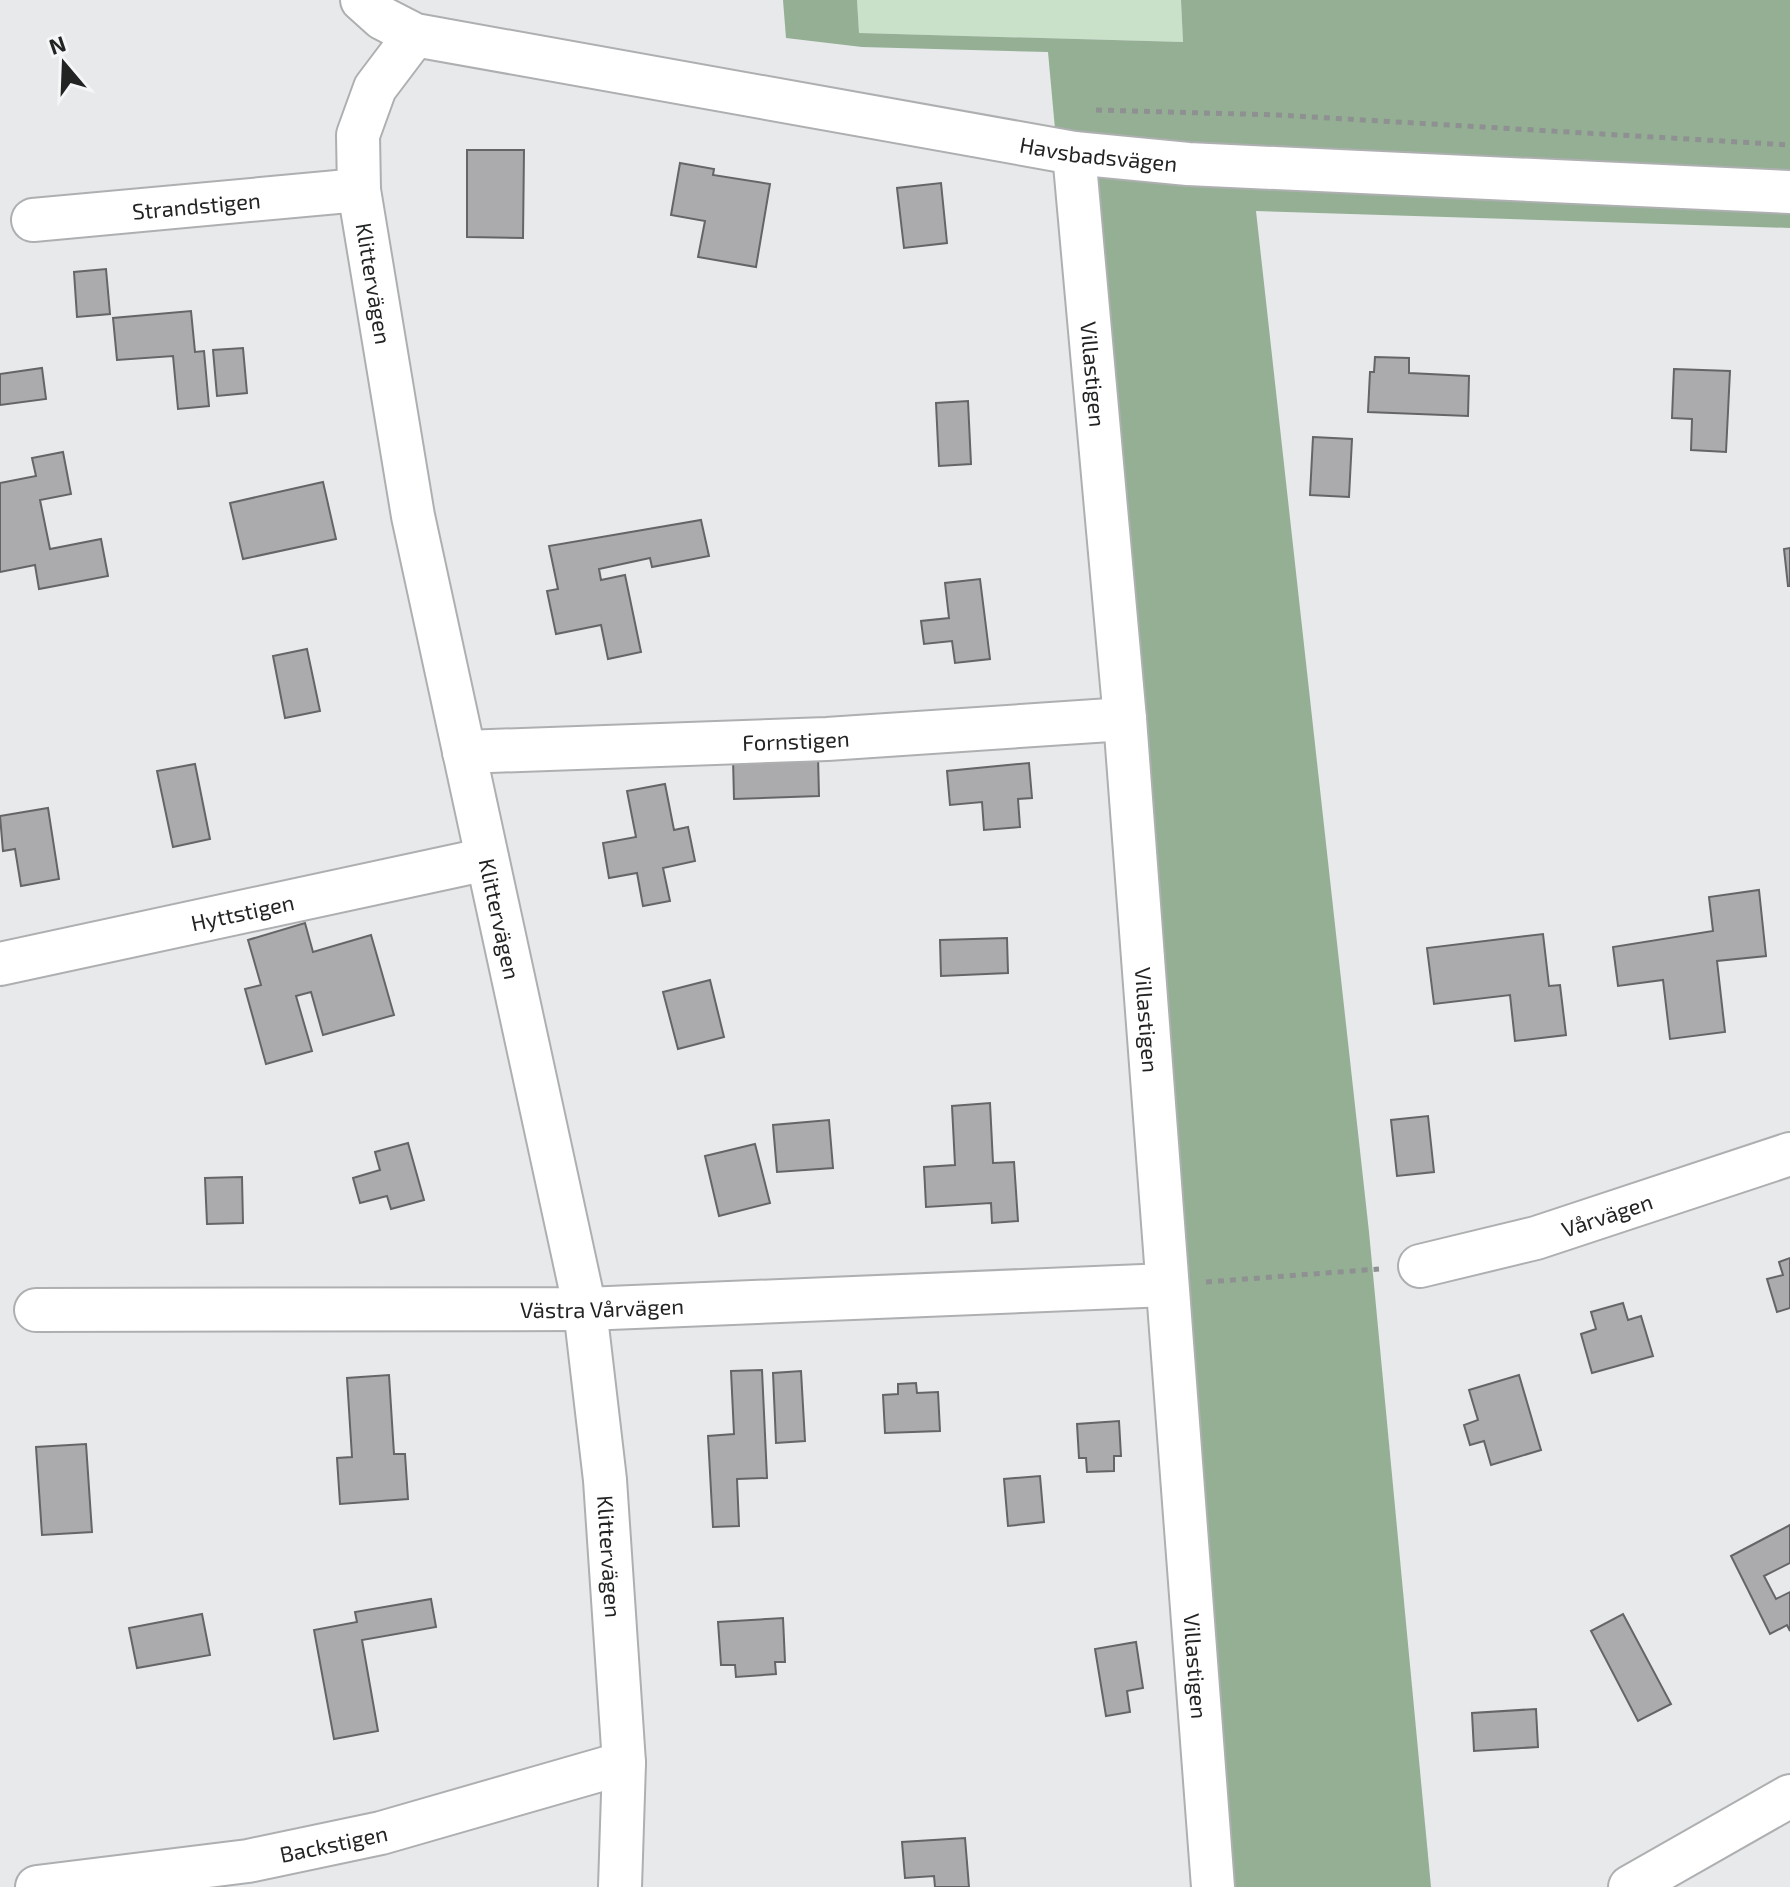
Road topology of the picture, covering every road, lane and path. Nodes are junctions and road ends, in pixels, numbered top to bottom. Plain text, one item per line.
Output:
1 (362, 0) edge
2 (415, 35) junction
3 (1083, 110) dead end
4 (1790, 145) edge
5 (1074, 153) junction
6 (359, 190) junction
7 (1790, 192) edge
8 (33, 220) dead end
9 (1125, 719) junction
10 (464, 752) junction
11 (487, 859) junction
12 (0, 964) edge
13 (1790, 1154) edge
14 (1420, 1266) joint
15 (1167, 1285) junction
16 (585, 1309) junction
17 (36, 1310) dead end
18 (624, 1763) junction
19 (1790, 1796) edge
20 (37, 1887) edge
21 (620, 1887) edge
22 (1213, 1887) edge
23 (1630, 1887) edge

1 - 2 street
2 - 5 street, Havsbadsvägen
2 - 6 street, Klittervägen
3 - 4 path
5 - 7 street, Havsbadsvägen
5 - 9 street, Villastigen
6 - 8 street, Strandstigen
6 - 10 street, Klittervägen
9 - 10 street, Fornstigen
9 - 15 street, Villastigen
10 - 11 street, Klittervägen
11 - 12 street, Hyttstigen
11 - 16 street, Klittervägen
13 - 14 street, Vårvägen
14 - 15 path
15 - 16 street, Västra Vårvägen
15 - 22 street, Villastigen
16 - 17 street, Västra Vårvägen
16 - 18 street, Klittervägen
18 - 20 street, Backstigen
18 - 21 street, Klittervägen
19 - 23 street

